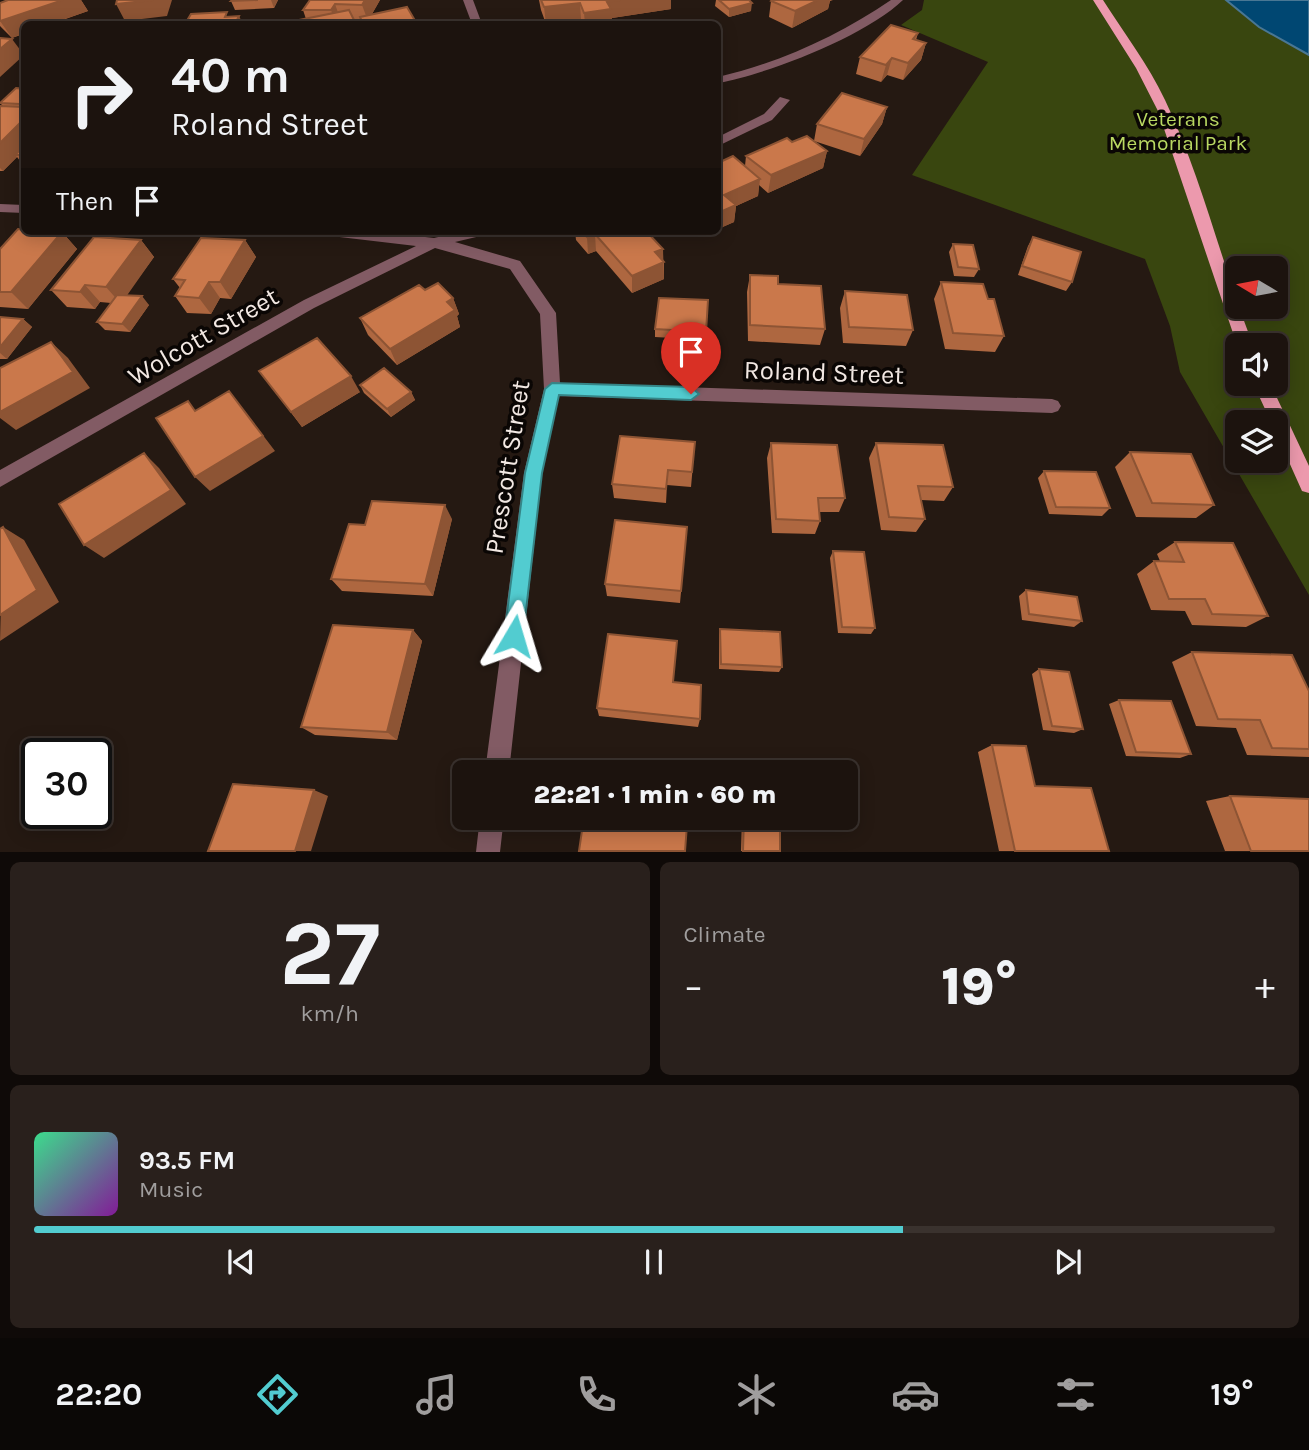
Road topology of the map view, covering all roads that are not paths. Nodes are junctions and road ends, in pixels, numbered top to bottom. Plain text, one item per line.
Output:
1 (468, 0) edge
2 (898, 0) edge
3 (1098, 0) edge
4 (476, 21) edge
5 (721, 80) edge
6 (784, 100) dead end
7 (721, 140) edge
8 (0, 208) edge
9 (21, 209) edge
10 (365, 235) edge
11 (467, 235) edge
12 (433, 243) junction
13 (1240, 333) edge
14 (552, 389) junction
15 (1267, 396) edge
16 (1052, 406) dead end
17 (0, 479) edge
18 (1309, 485) edge
19 (499, 760) edge
20 (491, 830) edge
21 (488, 852) edge

1 - 4 street
2 - 5 street
3 - 13 main road
6 - 7 street
8 - 9 street
10 - 12 street
11 - 12 street
12 - 14 street, Prescott Street
12 - 17 street, Wolcott Street
14 - 16 street, Roland Street
14 - 19 street, Prescott Street
15 - 18 main road
20 - 21 street

